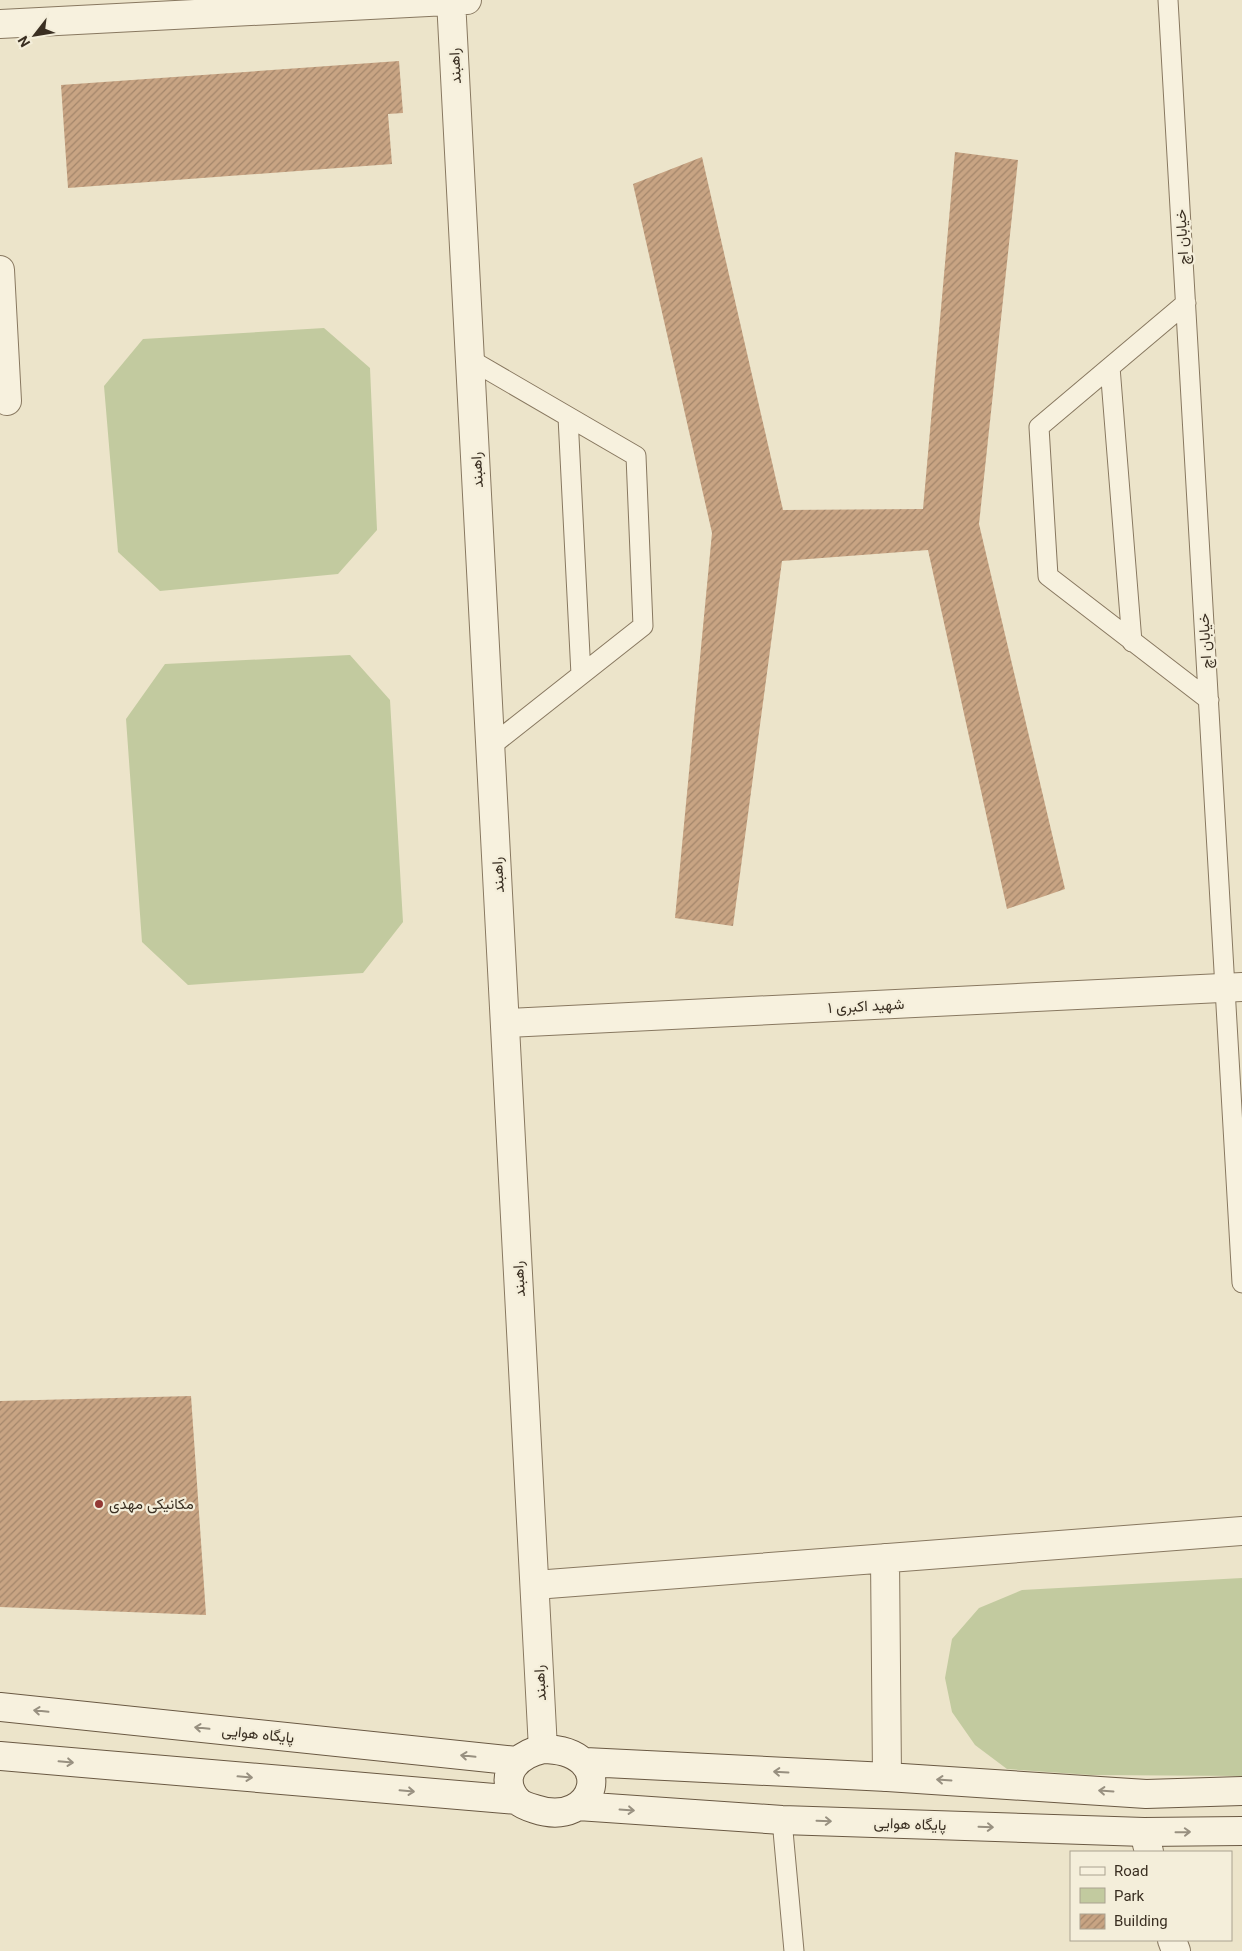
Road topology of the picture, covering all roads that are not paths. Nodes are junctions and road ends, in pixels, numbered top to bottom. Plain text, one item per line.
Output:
1 (457, 0) edge
2 (1168, 0) edge
3 (0, 24) edge
4 (0, 270) edge
5 (1186, 302) junction
6 (471, 360) junction
7 (1110, 367) junction
8 (7, 402) dead end
9 (568, 416) junction
10 (1132, 642) junction
11 (581, 675) junction
12 (1209, 700) junction
13 (491, 746) junction
14 (1234, 988) edge
15 (506, 1024) junction
16 (1242, 1283) edge
17 (1242, 1530) edge
18 (885, 1558) junction
19 (535, 1586) junction
20 (0, 1707) edge
21 (544, 1749) junction
22 (0, 1756) edge
23 (517, 1761) junction
24 (585, 1762) junction
25 (887, 1777) junction
26 (1242, 1791) edge
27 (1146, 1794) junction
28 (517, 1800) junction
29 (578, 1806) junction
30 (782, 1820) junction
31 (1242, 1831) edge
32 (1146, 1842) edge
33 (794, 1951) edge

1 - 3 street
1 - 6 street, راهبند
2 - 5 lane, خیابان اچ
4 - 8 street
5 - 7 lane
5 - 12 lane, خیابان اچ
6 - 9 lane
6 - 13 street, راهبند
7 - 10 lane
7 - 10 lane
9 - 11 lane
9 - 11 lane
10 - 12 lane
11 - 13 lane
12 - 14 lane, خیابان اچ
13 - 15 street, راهبند
14 - 15 street, شهید اکبری ۱
14 - 16 lane, خیابان اچ
15 - 19 street, راهبند
17 - 18 street
18 - 19 street
18 - 25 street
19 - 21 street, راهبند
23 -> 20 street, پایگاه هوایی
21 - 23 street
21 - 24 street
22 -> 28 street
23 - 28 street
25 -> 24 street
24 - 29 street
27 -> 25 street
26 - 27 street
27 - 32 street
28 - 29 street
29 -> 30 street, پایگاه هوایی
30 -> 32 street, پایگاه هوایی
30 - 33 lane
32 -> 31 street, پایگاه هوایی

